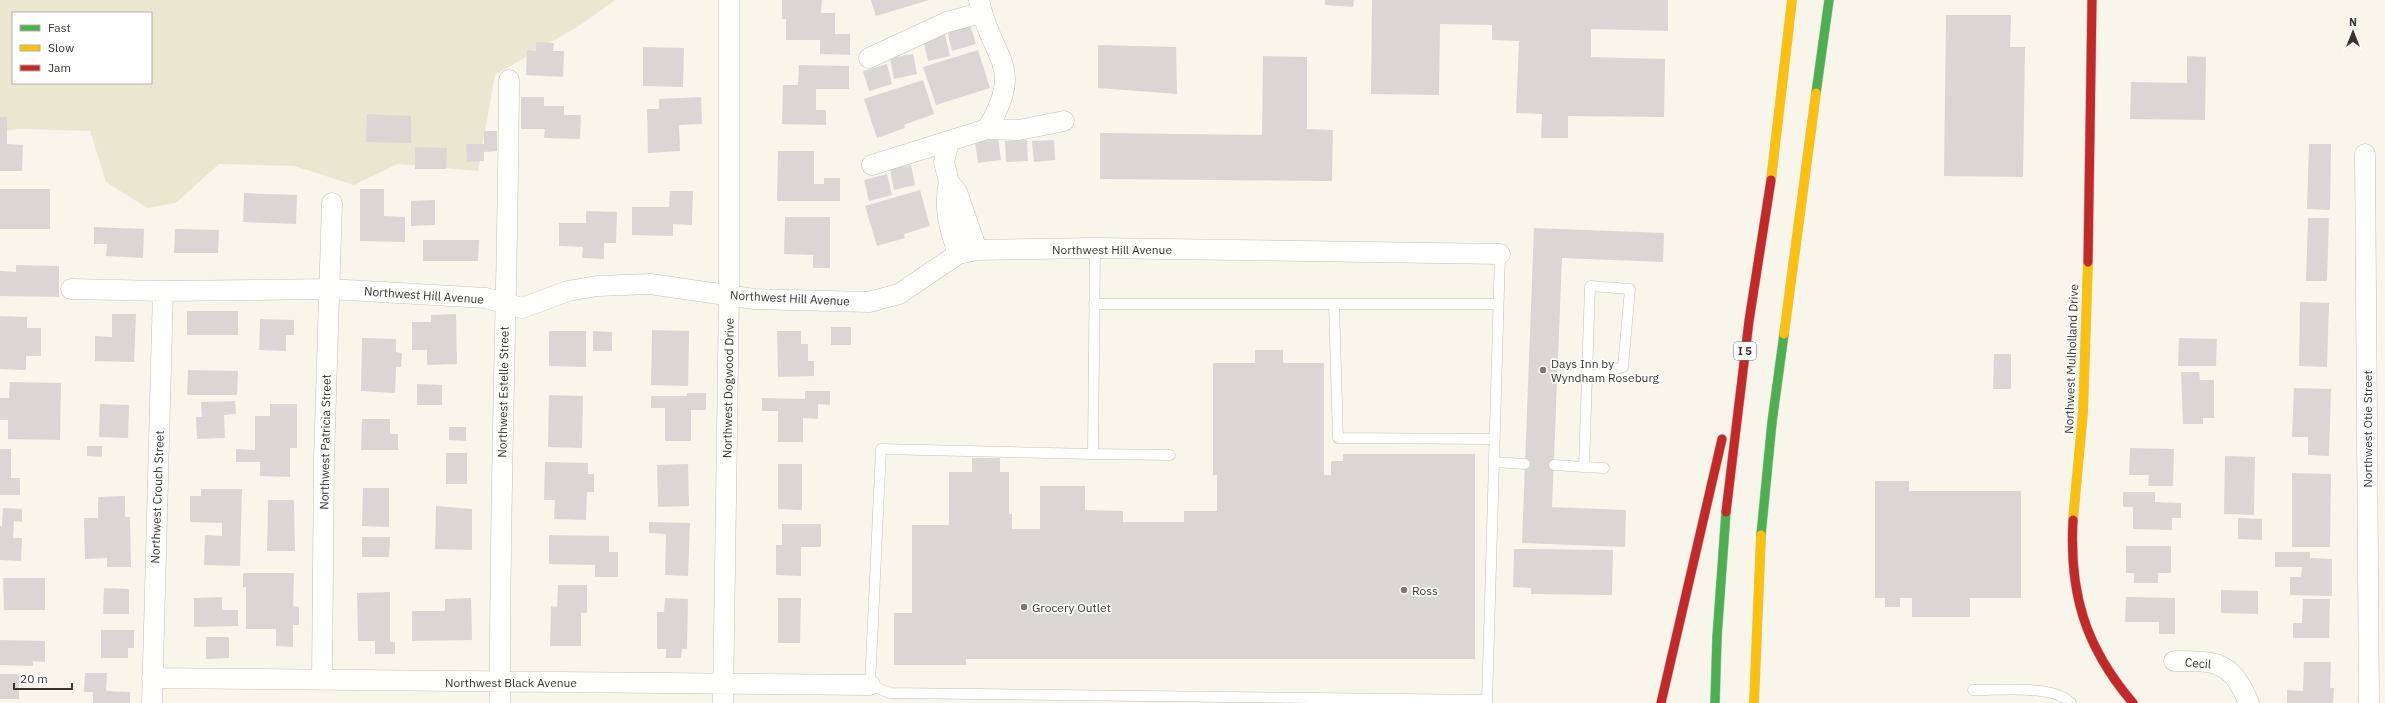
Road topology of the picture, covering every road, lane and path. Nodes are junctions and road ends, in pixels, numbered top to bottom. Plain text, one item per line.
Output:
1 (728, 0) edge
2 (1792, 0) edge
3 (1829, 0) edge
4 (2092, 0) edge
5 (980, 6) edge
6 (869, 58) dead end
7 (509, 80) dead end
8 (1064, 121) dead end
9 (987, 129) junction
10 (949, 141) junction
11 (2366, 154) dead end
12 (872, 165) dead end
13 (948, 182) junction
14 (332, 203) dead end
15 (1095, 248) junction
16 (977, 250) junction
17 (958, 254) junction
18 (1500, 254) joint
19 (71, 289) dead end
20 (329, 289) junction
21 (163, 291) junction
22 (729, 296) junction
23 (504, 303) junction
24 (1094, 304) junction
25 (1334, 304) junction
26 (1498, 304) junction
27 (1749, 321) junction
28 (1587, 377) junction
29 (1728, 413) dead end
30 (1724, 429) dead end
31 (1495, 439) junction
32 (1093, 454) junction
33 (1170, 455) dead end
34 (1494, 462) junction
35 (1525, 464) dead end
36 (1554, 465) dead end
37 (1584, 467) junction
38 (1604, 468) dead end
39 (1760, 550) junction
40 (1766, 649) dead end
41 (2174, 661) dead end
42 (152, 678) junction
43 (322, 680) junction
44 (500, 681) junction
45 (723, 683) junction
46 (870, 685) junction
47 (1973, 690) dead end
48 (993, 699) edge
49 (1487, 701) edge
50 (152, 703) edge
51 (500, 703) edge
52 (723, 703) edge
53 (1661, 703) edge
54 (1715, 703) edge
55 (1754, 703) edge
56 (2071, 703) edge
57 (2133, 703) edge
58 (2250, 703) edge
59 (2369, 703) edge

1 - 22 street, Northwest Dogwood Drive
2 - 27 main road, I 5
3 - 39 main road
4 - 57 main road, Northwest Mulholland Drive
5 - 6 street
5 - 9 street
7 - 23 street, Northwest Estelle Street
8 - 9 street
9 - 10 street
10 - 12 street
10 - 13 street
11 - 59 street, Northwest Otie Street
13 - 16 street
13 - 17 street
14 - 20 street, Northwest Patricia Street
15 - 16 street, Northwest Hill Avenue
15 - 18 street, Northwest Hill Avenue
15 - 24 lane
16 - 17 street, Northwest Hill Avenue
17 - 22 street, Northwest Hill Avenue
18 - 26 lane
19 - 21 street, Northwest Hill Avenue
20 - 21 street, Northwest Hill Avenue
20 - 23 street, Northwest Hill Avenue
20 - 43 street, Northwest Patricia Street
21 - 42 street, Northwest Crouch Street
22 - 23 street, Northwest Hill Avenue
22 - 45 street, Northwest Dogwood Drive
23 - 44 street, Northwest Estelle Street
24 - 25 lane
24 - 32 lane
25 - 26 lane
25 - 31 lane
26 - 31 lane
27 - 29 main road
27 - 54 main road, I 5
28 - 28 lane
28 - 37 lane
30 - 53 main road
31 - 34 lane
32 - 33 lane
32 - 46 lane
34 - 35 lane
34 - 49 lane
36 - 37 lane
37 - 38 lane
39 - 40 main road
39 - 55 main road
41 - 58 street, Cecil
42 - 43 street, Northwest Black Avenue
42 - 50 street, Northwest Crouch Street
43 - 44 street, Northwest Black Avenue
44 - 45 street, Northwest Black Avenue
44 - 51 street, Northwest Estelle Street
45 - 46 street, Northwest Black Avenue
45 - 52 street, Northwest Dogwood Drive
46 - 48 lane
47 - 56 lane
48 - 49 lane

